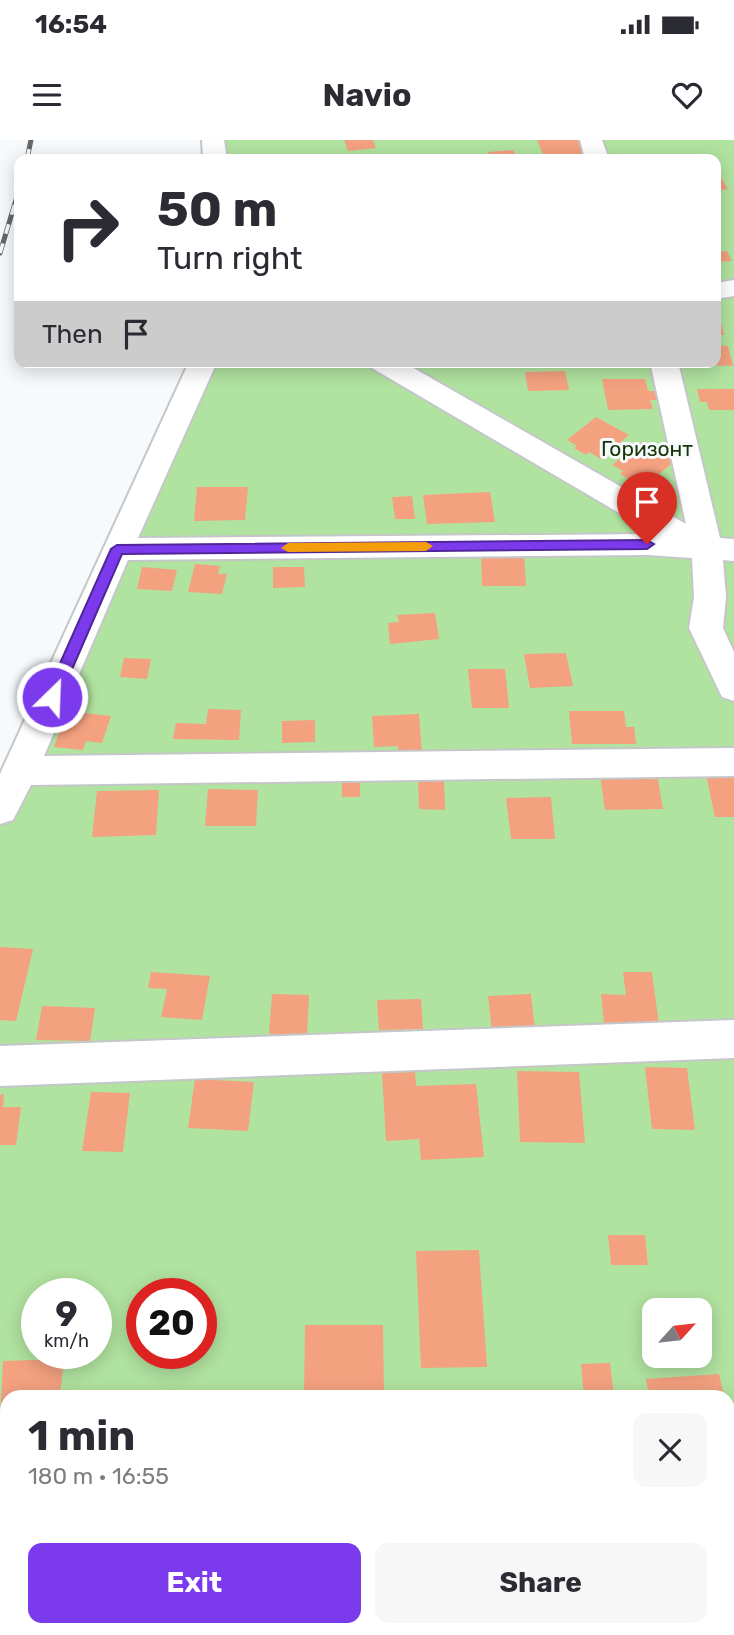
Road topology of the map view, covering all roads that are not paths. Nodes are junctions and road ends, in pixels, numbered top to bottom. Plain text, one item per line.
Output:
1 (200, 368) edge
2 (393, 368) edge
3 (666, 368) edge
4 (117, 549) junction
5 (725, 555) edge
6 (734, 688) edge
7 (734, 762) edge
8 (20, 771) junction
9 (0, 809) edge
10 (734, 1039) edge
11 (0, 1066) edge

1 - 4 lane
2 - 5 lane
3 - 5 lane
4 - 5 lane
4 - 8 lane
5 - 6 lane
7 - 8 lane
8 - 9 lane
10 - 11 lane

